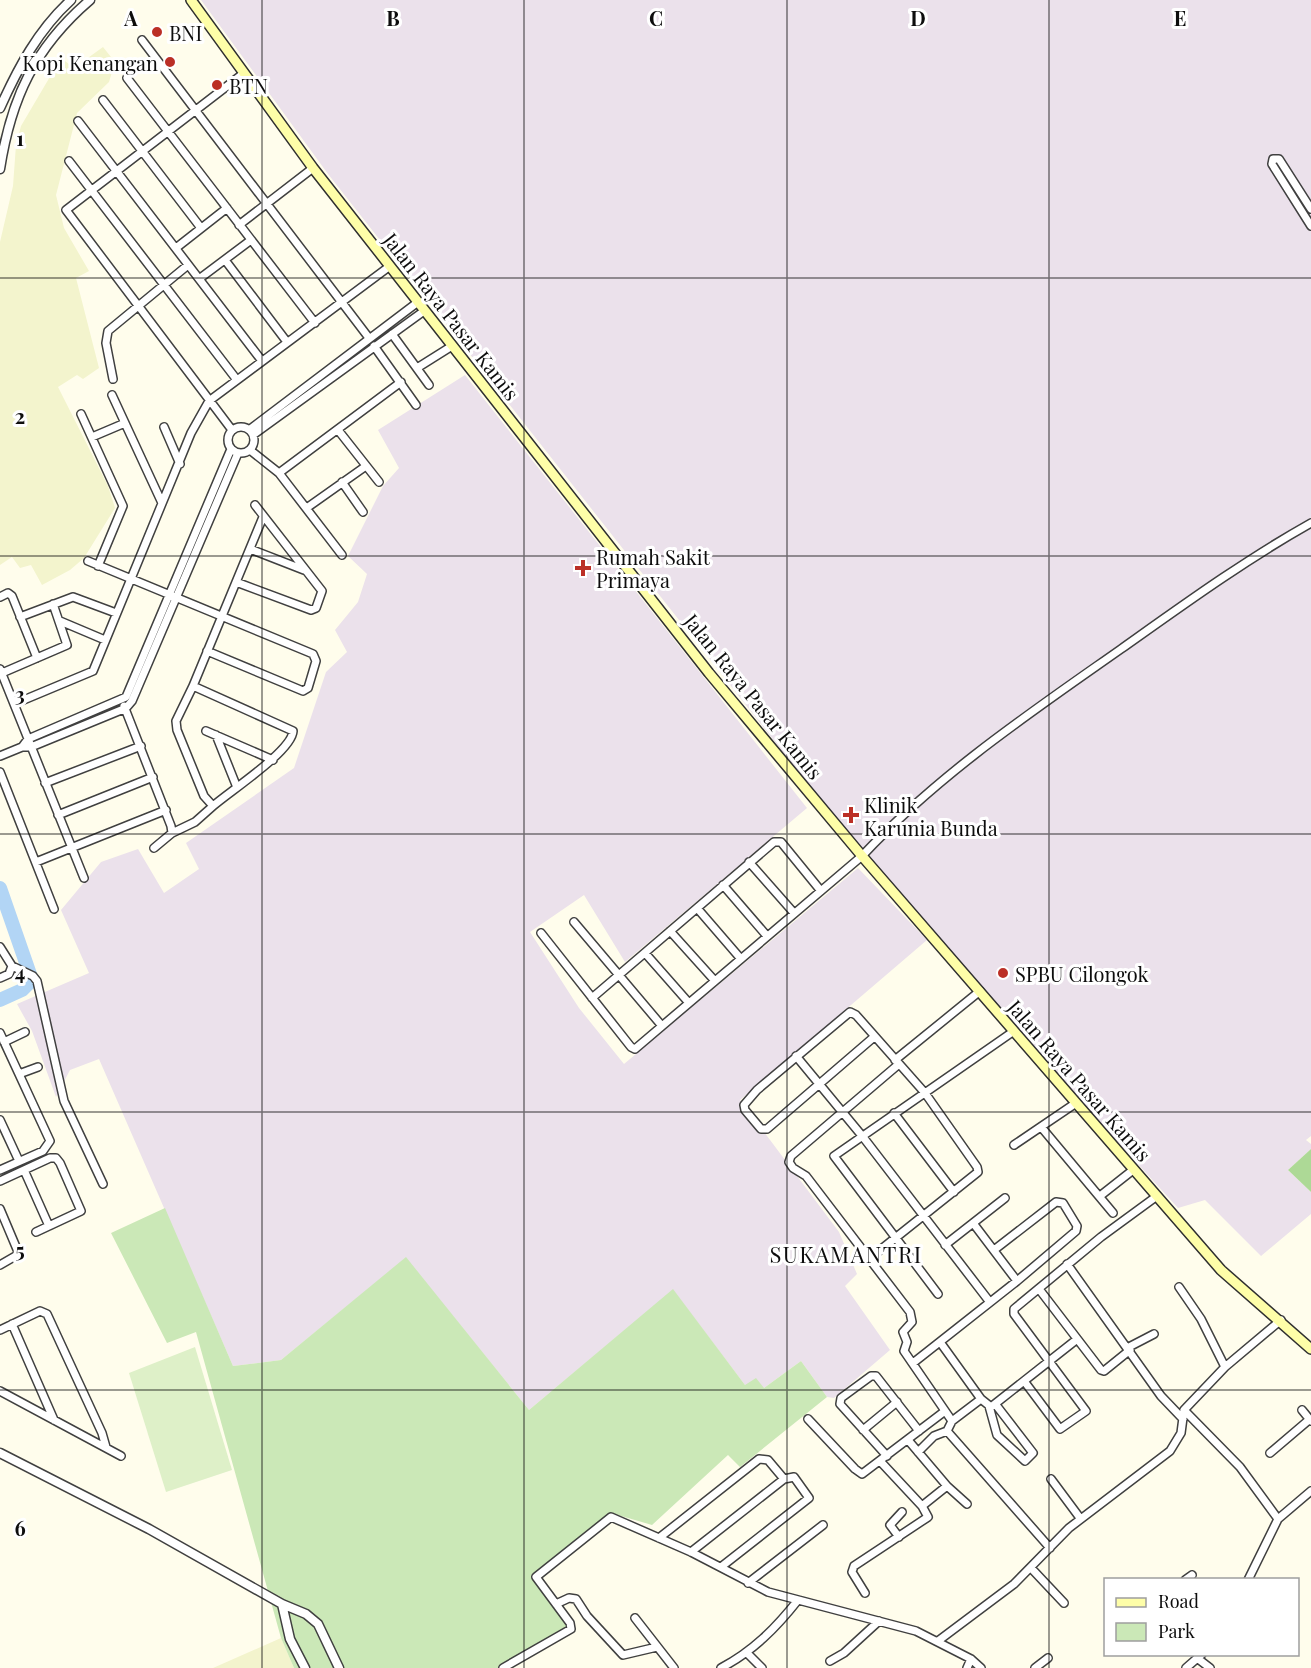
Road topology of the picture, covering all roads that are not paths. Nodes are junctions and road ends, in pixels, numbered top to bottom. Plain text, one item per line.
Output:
1 (71, 0) edge
2 (90, 0) edge
3 (191, 0) edge
4 (142, 40) dead end
5 (244, 73) junction
6 (127, 78) dead end
7 (103, 100) dead end
8 (0, 108) edge
9 (195, 110) junction
10 (78, 121) dead end
11 (167, 131) junction
12 (142, 151) junction
13 (69, 162) dead end
14 (313, 168) junction
15 (0, 169) edge
16 (116, 170) junction
17 (90, 190) junction
18 (267, 204) junction
19 (227, 208) junction
20 (1311, 209) edge
21 (239, 225) junction
22 (1311, 226) edge
23 (201, 228) junction
24 (251, 240) junction
25 (176, 248) junction
26 (225, 260) junction
27 (188, 265) junction
28 (390, 266) junction
29 (199, 279) junction
30 (163, 285) junction
31 (342, 302) junction
32 (418, 302) junction
33 (136, 306) junction
34 (424, 311) junction
35 (315, 323) junction
36 (381, 330) junction
37 (389, 336) junction
38 (369, 338) junction
39 (287, 342) junction
40 (374, 346) junction
41 (452, 346) junction
42 (262, 361) junction
43 (417, 368) junction
44 (113, 379) dead end
45 (237, 380) junction
46 (401, 382) junction
47 (429, 385) dead end
48 (112, 395) dead end
49 (209, 401) junction
50 (416, 405) dead end
51 (81, 414) dead end
52 (125, 423) junction
53 (164, 427) dead end
54 (232, 430) junction
55 (338, 430) junction
56 (251, 432) junction
57 (92, 437) junction
58 (231, 448) junction
59 (250, 450) junction
60 (238, 453) junction
61 (180, 464) junction
62 (366, 466) junction
63 (279, 474) junction
64 (342, 482) junction
65 (378, 482) dead end
66 (162, 503) junction
67 (255, 506) dead end
68 (308, 507) junction
69 (363, 512) dead end
70 (263, 517) junction
71 (1311, 523) edge
72 (250, 549) junction
73 (342, 555) dead end
74 (88, 561) dead end
75 (99, 566) junction
76 (306, 571) junction
77 (131, 580) junction
78 (236, 582) junction
79 (174, 596) junction
80 (0, 597) edge
81 (53, 604) junction
82 (116, 613) junction
83 (222, 615) junction
84 (20, 617) junction
85 (59, 621) junction
86 (105, 640) junction
87 (207, 651) junction
88 (37, 658) junction
89 (1, 671) edge
90 (193, 686) junction
91 (121, 701) junction
92 (14, 705) junction
93 (126, 708) junction
94 (206, 731) dead end
95 (216, 735) junction
96 (28, 739) junction
97 (141, 746) junction
98 (22, 747) junction
99 (31, 747) junction
100 (0, 756) edge
101 (273, 760) junction
102 (0, 772) edge
103 (153, 777) junction
104 (45, 783) junction
105 (236, 785) junction
106 (213, 806) junction
107 (166, 810) junction
108 (58, 815) junction
109 (172, 833) junction
110 (71, 848) junction
111 (154, 848) dead end
112 (862, 856) junction
113 (36, 862) junction
114 (749, 862) junction
115 (84, 878) dead end
116 (723, 885) junction
117 (821, 891) junction
118 (697, 908) junction
119 (54, 909) dead end
120 (794, 914) junction
121 (574, 922) dead end
122 (670, 931) junction
123 (541, 933) dead end
124 (767, 936) junction
125 (0, 947) edge
126 (645, 953) junction
127 (741, 959) junction
128 (12, 966) junction
129 (617, 976) junction
130 (0, 978) edge
131 (715, 981) junction
132 (980, 992) junction
133 (592, 998) junction
134 (689, 1003) junction
135 (662, 1026) junction
136 (1014, 1031) junction
137 (25, 1032) dead end
138 (0, 1033) edge
139 (874, 1037) junction
140 (4, 1042) junction
141 (796, 1056) junction
142 (897, 1062) junction
143 (38, 1067) dead end
144 (19, 1074) junction
145 (819, 1085) junction
146 (925, 1094) junction
147 (1076, 1103) junction
148 (842, 1112) junction
149 (894, 1113) junction
150 (0, 1120) edge
151 (1042, 1128) junction
152 (863, 1137) junction
153 (1014, 1145) dead end
154 (19, 1161) junction
155 (0, 1170) edge
156 (24, 1170) junction
157 (1133, 1170) junction
158 (0, 1181) edge
159 (103, 1184) dead end
160 (954, 1192) junction
161 (1100, 1196) junction
162 (1157, 1196) junction
163 (1005, 1198) dead end
164 (0, 1209) edge
165 (1113, 1213) dead end
166 (923, 1217) junction
167 (973, 1223) junction
168 (49, 1226) junction
169 (36, 1232) dead end
170 (897, 1238) junction
171 (945, 1245) junction
172 (994, 1250) junction
173 (869, 1259) junction
174 (1067, 1264) junction
175 (0, 1265) edge
176 (1017, 1281) junction
177 (1179, 1287) dead end
178 (1039, 1289) junction
179 (938, 1294) dead end
180 (989, 1300) junction
181 (1281, 1320) junction
182 (12, 1324) junction
183 (0, 1330) edge
184 (1154, 1334) dead end
185 (1076, 1340) junction
186 (940, 1342) junction
187 (1128, 1348) junction
188 (1311, 1349) edge
189 (1049, 1360) junction
190 (912, 1363) junction
191 (1225, 1367) junction
192 (1024, 1381) junction
193 (0, 1391) edge
194 (981, 1399) junction
195 (897, 1402) junction
196 (992, 1406) junction
197 (1184, 1410) junction
198 (1302, 1410) dead end
199 (945, 1411) junction
200 (808, 1419) dead end
201 (1183, 1419) junction
202 (54, 1420) junction
203 (952, 1420) junction
204 (1310, 1420) edge
205 (863, 1430) junction
206 (919, 1431) junction
207 (947, 1431) junction
208 (908, 1440) junction
209 (106, 1447) junction
210 (918, 1452) junction
211 (0, 1453) edge
212 (1270, 1454) dead end
213 (121, 1456) dead end
214 (887, 1456) junction
215 (880, 1461) junction
216 (784, 1479) junction
217 (1051, 1479) dead end
218 (947, 1486) junction
219 (1311, 1491) edge
220 (967, 1504) dead end
221 (921, 1506) junction
222 (902, 1512) dead end
223 (1080, 1518) junction
224 (1278, 1519) junction
225 (823, 1525) dead end
226 (899, 1537) junction
227 (659, 1539) junction
228 (1050, 1548) junction
229 (691, 1552) junction
230 (721, 1567) junction
231 (1031, 1568) junction
232 (1192, 1575) dead end
233 (1188, 1578) edge
234 (1249, 1578) edge
235 (748, 1583) junction
236 (865, 1593) dead end
237 (798, 1600) junction
238 (1064, 1603) dead end
239 (282, 1604) junction
240 (556, 1604) junction
241 (635, 1618) dead end
242 (879, 1621) junction
243 (938, 1641) junction
244 (657, 1647) junction
245 (747, 1653) junction
246 (1200, 1656) edge
247 (1048, 1658) dead end
248 (971, 1659) junction
249 (830, 1661) dead end
250 (726, 1667) edge
251 (304, 1668) edge
252 (339, 1668) edge
253 (503, 1668) edge
254 (674, 1668) edge
255 (762, 1668) edge
256 (967, 1668) edge
257 (981, 1668) edge
258 (1035, 1668) edge
259 (1186, 1668) edge
260 (1210, 1668) edge

1 - 8 street
2 - 15 street
3 - 5 main road, Jalan Raya Pasar Kamis
4 - 9 street
5 - 9 street
5 - 14 main road, Jalan Raya Pasar Kamis
6 - 11 street
7 - 12 street
9 - 11 street
9 - 18 street
10 - 16 street
11 - 12 street
11 - 19 street
12 - 16 street
12 - 23 street
13 - 17 street
14 - 18 street
14 - 28 main road, Jalan Raya Pasar Kamis
16 - 17 street
16 - 25 street
17 - 30 street
17 - 33 street
18 - 21 street
18 - 31 street
19 - 21 street
19 - 23 street
20 - 22 street
21 - 24 street
23 - 25 street
24 - 26 street
24 - 35 street
25 - 27 street
26 - 29 street
26 - 39 street
27 - 29 street
27 - 30 street
28 - 31 street
28 - 32 main road, Jalan Raya Pasar Kamis
29 - 42 street
30 - 33 street
30 - 45 street
31 - 35 street
31 - 38 street
32 - 34 main road, Jalan Raya Pasar Kamis
32 - 36 street
33 - 44 street
33 - 49 street
34 - 37 street
34 - 41 main road, Jalan Raya Pasar Kamis
35 - 39 street
36 - 37 street
36 - 38 street
37 - 40 street
37 - 43 street
38 - 56 street
39 - 42 street
40 - 46 street
40 - 56 street
41 - 43 street
41 - 112 main road, Jalan Raya Pasar Kamis
42 - 45 street
43 - 47 street
45 - 49 street
46 - 50 street
46 - 55 street
48 - 52 street
49 - 54 street
49 - 61 street
51 - 57 street
52 - 57 street
52 - 66 street
53 - 61 street
54 - 56 street
54 - 58 street
55 - 62 street
55 - 63 street
56 - 59 street
57 - 75 street
58 - 60 street
58 - 79 street
59 - 60 street
59 - 63 street
60 - 79 street
61 - 66 street
62 - 64 street
62 - 65 street
63 - 68 street
64 - 68 street
64 - 69 street
66 - 77 street
67 - 70 street
68 - 73 street
70 - 72 street
70 - 76 street
71 - 112 street
72 - 76 street
72 - 78 street
74 - 75 street
75 - 77 street
76 - 78 street
77 - 79 street
77 - 82 street
78 - 83 street
79 - 83 street
79 - 91 street
79 - 93 street
80 - 84 street
81 - 82 street
81 - 84 street
81 - 85 street
82 - 86 street
83 - 87 street
83 - 87 street
84 - 88 street
85 - 86 street
85 - 88 street
86 - 92 street
87 - 90 street
88 - 89 street
89 - 92 street
90 - 101 street
90 - 106 street
91 - 93 street
91 - 96 street
92 - 96 street
93 - 97 street
93 - 99 street
94 - 95 street
95 - 101 street
95 - 105 street
96 - 98 street
96 - 99 street
97 - 103 street
97 - 104 street
98 - 99 street
98 - 100 street
99 - 104 street
101 - 105 street
102 - 113 street
103 - 107 street
103 - 108 street
104 - 108 street
105 - 106 street
106 - 109 street
107 - 109 street
107 - 110 street
108 - 110 street
109 - 111 street
110 - 113 street
110 - 115 street
112 - 117 street
112 - 132 main road, Jalan Raya Pasar Kamis
113 - 119 street
114 - 116 street
114 - 117 street
114 - 120 street
116 - 118 street
116 - 124 street
117 - 120 street
118 - 122 street
118 - 127 street
120 - 124 street
121 - 129 street
122 - 126 street
122 - 131 street
123 - 133 street
124 - 127 street
125 - 128 street
126 - 129 street
126 - 134 street
127 - 131 street
128 - 130 street
128 - 159 street
129 - 133 street
129 - 135 street
131 - 134 street
132 - 136 main road, Jalan Raya Pasar Kamis
132 - 142 street
133 - 135 street
134 - 135 street
136 - 146 street
136 - 147 main road, Jalan Raya Pasar Kamis
137 - 140 street
138 - 140 street
139 - 141 street
139 - 142 street
139 - 145 street
140 - 144 street
141 - 145 street
141 - 145 street
142 - 146 street
142 - 148 street
143 - 144 street
144 - 154 street
145 - 148 street
146 - 149 street
146 - 160 street
147 - 151 street
147 - 157 main road, Jalan Raya Pasar Kamis
148 - 152 street
148 - 173 street
149 - 152 street
149 - 160 street
150 - 154 street
151 - 153 street
151 - 161 street
152 - 166 street
152 - 170 street
154 - 155 street
156 - 158 street
156 - 168 street
156 - 168 street
157 - 161 street
157 - 162 main road, Jalan Raya Pasar Kamis
160 - 166 street
161 - 165 street
162 - 174 street
162 - 181 main road, Jalan Raya Pasar Kamis
163 - 167 street
164 - 175 street
166 - 170 street
166 - 171 street
167 - 171 street
167 - 172 street
168 - 169 street
170 - 173 street
170 - 179 street
171 - 180 street
172 - 176 street
172 - 176 street
173 - 190 street
174 - 178 street
174 - 187 street
176 - 180 street
177 - 191 street
178 - 185 street
178 - 189 street
180 - 186 street
181 - 188 main road, Jalan Raya Pasar Kamis
181 - 191 street
182 - 183 street
182 - 202 street
182 - 209 street
184 - 187 street
185 - 187 street
185 - 189 street
186 - 190 street
186 - 194 street
187 - 201 street
189 - 192 street
189 - 192 street
190 - 199 street
191 - 197 street
192 - 196 street
193 - 202 street
194 - 196 street
194 - 203 street
195 - 205 street
195 - 205 street
195 - 206 street
196 - 196 street
197 - 201 street
197 - 224 street
198 - 204 street
199 - 203 street
199 - 206 street
200 - 215 street
201 - 223 street
202 - 209 street
203 - 207 street
204 - 212 street
205 - 214 street
206 - 208 street
207 - 210 street
207 - 228 street
208 - 210 street
208 - 214 street
209 - 213 street
210 - 218 street
211 - 239 street
214 - 215 street
215 - 221 street
216 - 227 street
216 - 229 street
216 - 230 street
217 - 223 street
218 - 220 street
218 - 221 street
219 - 224 street
221 - 226 street
222 - 226 street
223 - 228 street
224 - 234 street
225 - 235 street
226 - 236 street
227 - 229 street
227 - 240 street
228 - 231 street
229 - 230 street
230 - 235 street
231 - 238 street
231 - 243 street
232 - 233 street
235 - 237 street
237 - 242 street
237 - 245 street
239 - 251 street
239 - 252 street
240 - 244 street
240 - 253 street
241 - 244 street
242 - 243 street
242 - 249 street
243 - 248 street
244 - 254 street
245 - 250 street
245 - 255 street
246 - 259 street
246 - 260 street
247 - 258 street
248 - 256 street
248 - 257 street

